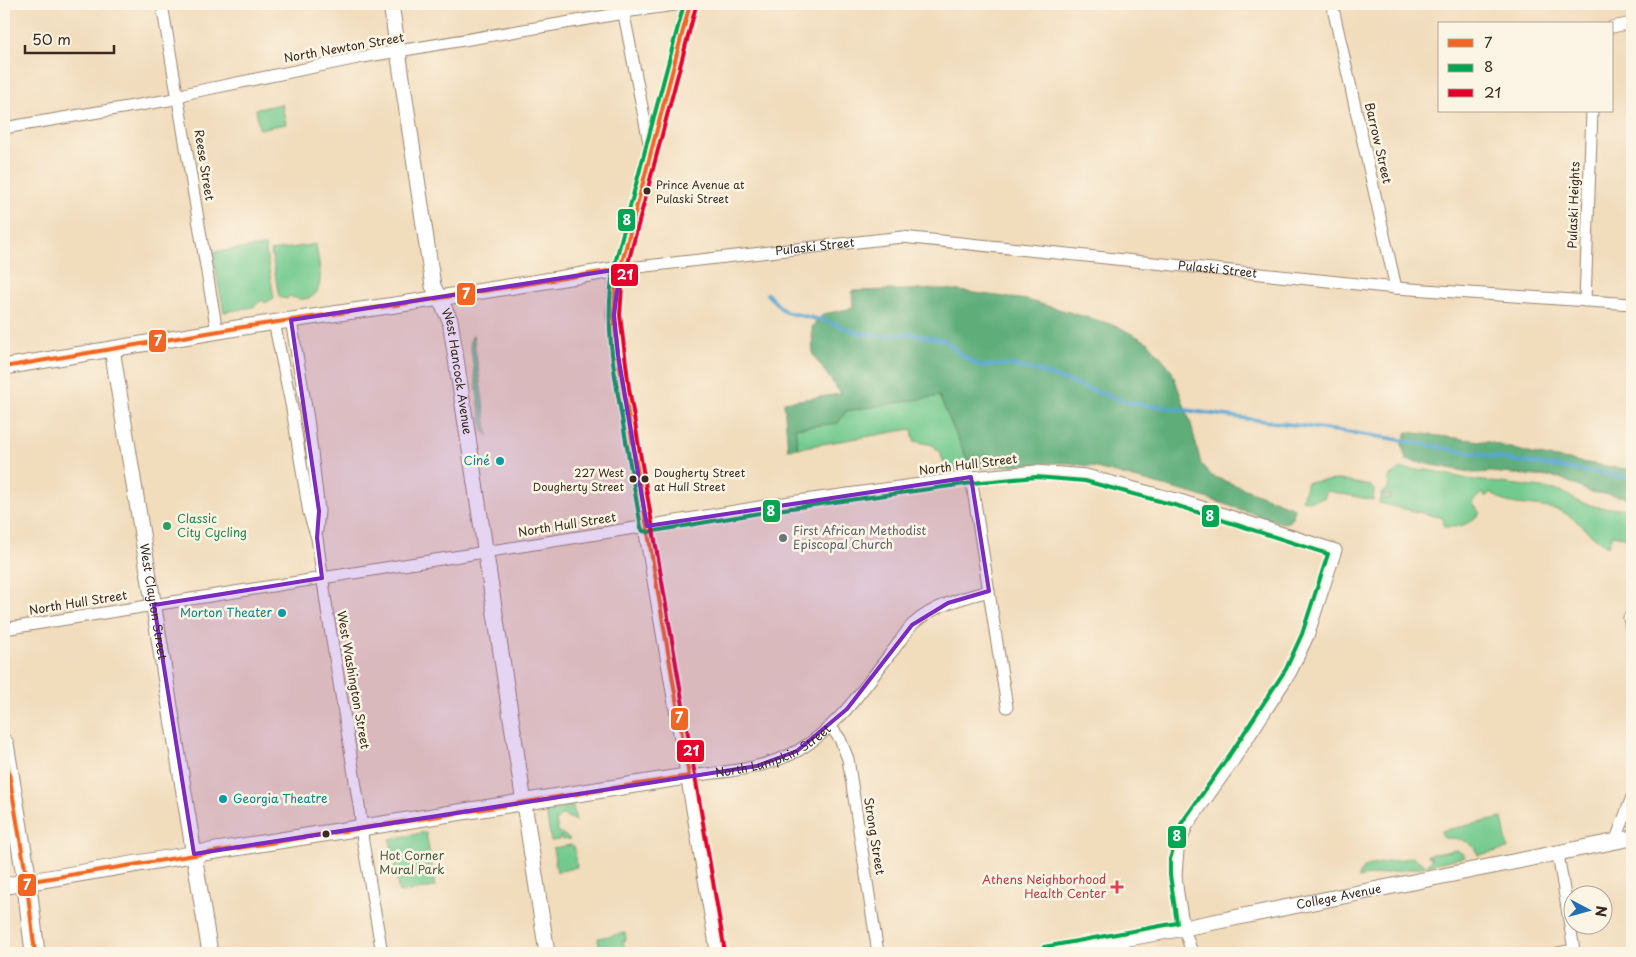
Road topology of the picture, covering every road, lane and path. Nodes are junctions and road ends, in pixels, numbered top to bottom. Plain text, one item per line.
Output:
1 (162, 4) edge
2 (391, 4) edge
3 (690, 4) edge
4 (1332, 4) edge
5 (623, 8) edge
6 (1632, 22) edge
7 (1614, 26) edge
8 (399, 52) junction
9 (179, 97) junction
10 (1592, 112) edge
11 (4, 128) edge
12 (651, 152) junction
13 (620, 269) junction
14 (1396, 288) junction
15 (440, 298) junction
16 (1585, 301) junction
17 (1632, 304) edge
18 (292, 320) junction
19 (274, 322) junction
20 (217, 332) junction
21 (112, 349) junction
22 (4, 367) edge
23 (972, 477) junction
24 (647, 526) junction
25 (317, 538) junction
26 (485, 552) junction
27 (322, 578) junction
28 (989, 591) junction
29 (154, 606) junction
30 (1629, 618) dead end
31 (4, 629) edge
32 (1632, 632) edge
33 (1007, 707) dead end
34 (831, 727) junction
35 (4, 744) edge
36 (689, 776) junction
37 (1632, 797) edge
38 (523, 802) junction
39 (362, 828) junction
40 (1632, 838) edge
41 (1615, 842) junction
42 (194, 854) junction
43 (1558, 854) junction
44 (26, 882) junction
45 (4, 886) edge
46 (1184, 928) junction
47 (35, 953) edge
48 (210, 953) edge
49 (382, 953) edge
50 (547, 953) edge
51 (719, 953) edge
52 (878, 953) edge
53 (1045, 953) edge
54 (1192, 953) edge
55 (1558, 953) edge

1 - 9 street, Reese Street
2 - 8 street, West Hancock Avenue
3 - 5 street, North Newton Street
3 - 12 main road
4 - 14 street, Barrow Street
5 - 8 street, North Newton Street
5 - 12 street
6 - 7 street
8 - 9 street, North Newton Street
8 - 15 street, West Hancock Avenue
9 - 11 street, North Newton Street
9 - 20 street, Reese Street
10 - 16 street, Pulaski Heights
12 - 13 main road
13 - 14 street, Pulaski Street
13 - 15 street, Pulaski Street
13 - 24 main road
14 - 16 street, Pulaski Street
15 - 18 street, Pulaski Street
15 - 26 street, West Hancock Avenue
16 - 17 street, Pulaski Street
18 - 19 street, Pulaski Street
18 - 25 street, West Washington Street
19 - 20 street, Pulaski Street
19 - 25 street, West Washington Street
20 - 21 street, Pulaski Street
21 - 22 street, Pulaski Street
21 - 29 street, West Clayton Street
23 - 24 street, North Hull Street
23 - 28 street
23 - 46 street, North Hull Street
24 - 26 street, North Hull Street
24 - 36 main road
25 - 27 street, West Washington Street
26 - 27 street, North Hull Street
26 - 38 street, West Hancock Avenue
27 - 29 street, North Hull Street
27 - 39 street, West Washington Street
28 - 33 street
28 - 34 street, North Lumpkin Street
29 - 31 street, North Hull Street
29 - 42 street, West Clayton Street
30 - 32 street
34 - 36 street, North Lumpkin Street
34 - 52 street, Strong Street
35 - 44 main road
36 - 38 main road, North Lumpkin Street
36 - 51 main road
37 - 41 street
38 - 39 main road, North Lumpkin Street
38 - 50 street, West Hancock Avenue
39 - 42 main road, North Lumpkin Street
39 - 49 street, West Washington Street
40 - 41 street, College Avenue
41 - 43 street, College Avenue
42 - 44 main road, North Lumpkin Street
42 - 48 street, West Clayton Street
43 - 46 street, College Avenue
43 - 55 street
44 - 45 main road, North Lumpkin Street
44 - 47 main road
46 - 53 street, College Avenue
46 - 54 street

